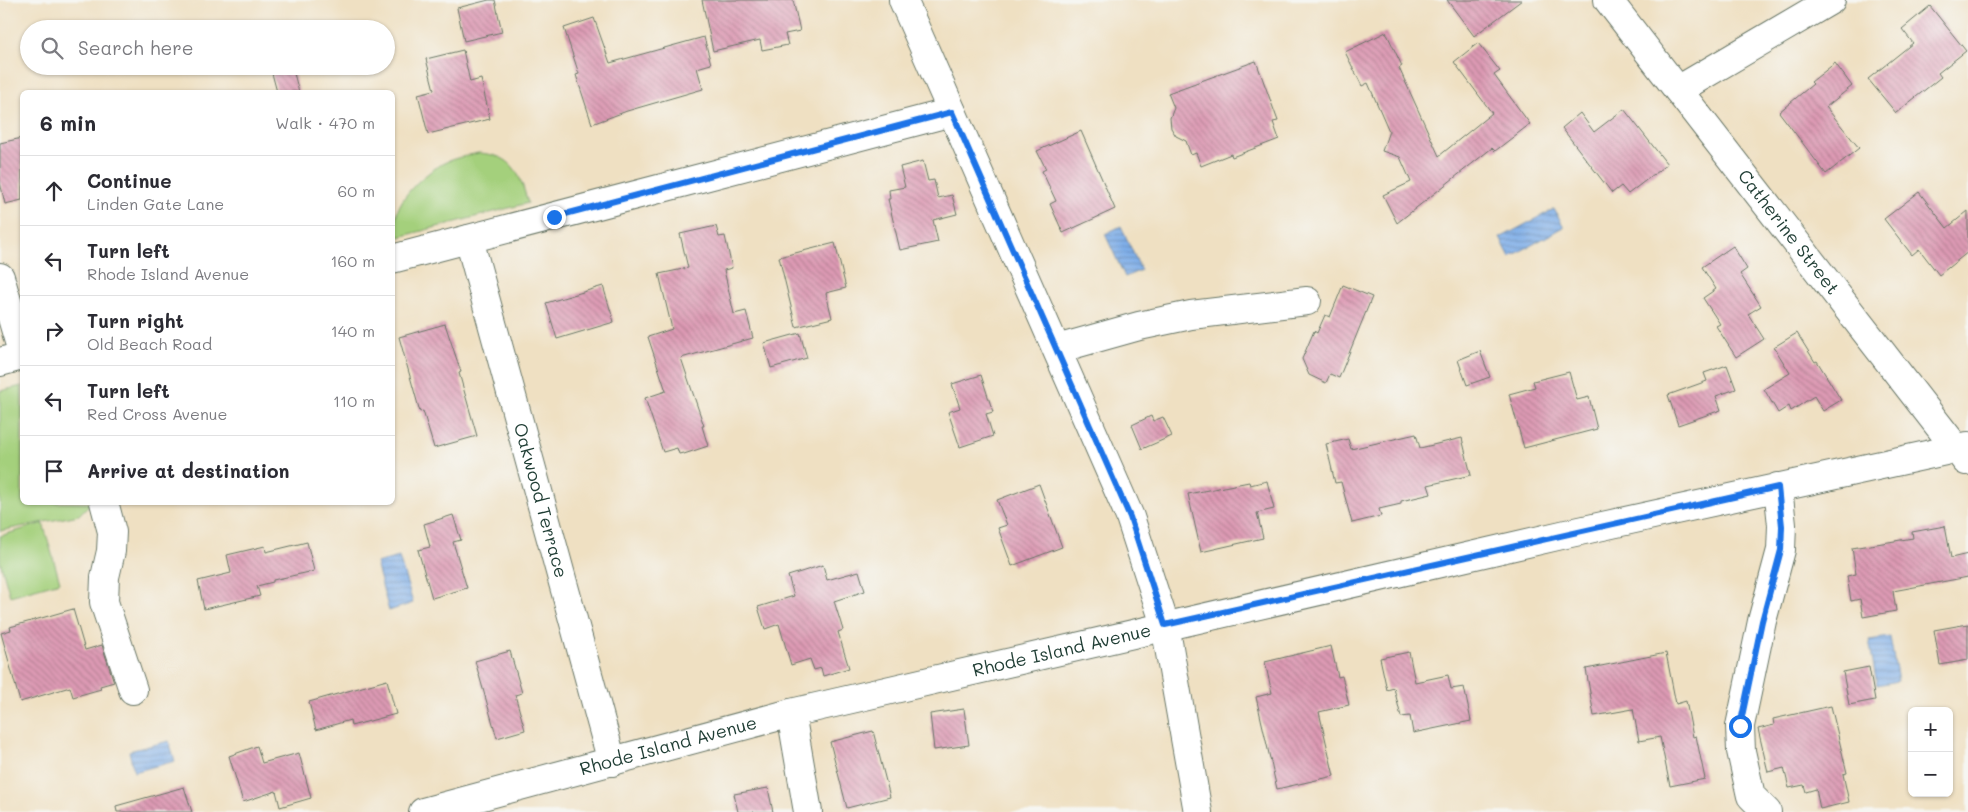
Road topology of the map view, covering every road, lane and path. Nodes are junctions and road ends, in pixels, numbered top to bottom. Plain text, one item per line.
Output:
1 (903, 0) edge
2 (1608, 0) edge
3 (1831, 0) edge
4 (1678, 90) junction
5 (952, 112) junction
6 (469, 239) junction
7 (395, 258) edge
8 (0, 277) edge
9 (1307, 301) dead end
10 (20, 345) edge
11 (1056, 349) junction
12 (20, 357) edge
13 (0, 362) edge
14 (1965, 453) edge
15 (1778, 487) junction
16 (105, 505) edge
17 (1165, 625) junction
18 (134, 690) dead end
19 (790, 713) junction
20 (612, 762) junction
21 (1759, 804) edge
22 (423, 812) edge
23 (808, 812) edge
24 (1198, 812) edge

1 - 5 street
2 - 4 street, Catherine Street
3 - 4 street
4 - 14 street, Catherine Street
5 - 6 street
5 - 11 street
6 - 7 street
6 - 20 street, Oakwood Terrace
8 - 10 street
9 - 11 street
11 - 17 street
12 - 13 street
14 - 15 street, Rhode Island Avenue
15 - 17 street, Rhode Island Avenue
15 - 21 street
16 - 18 street
17 - 19 street, Rhode Island Avenue
17 - 24 street
19 - 20 street, Rhode Island Avenue
19 - 23 street
20 - 22 street, Rhode Island Avenue

